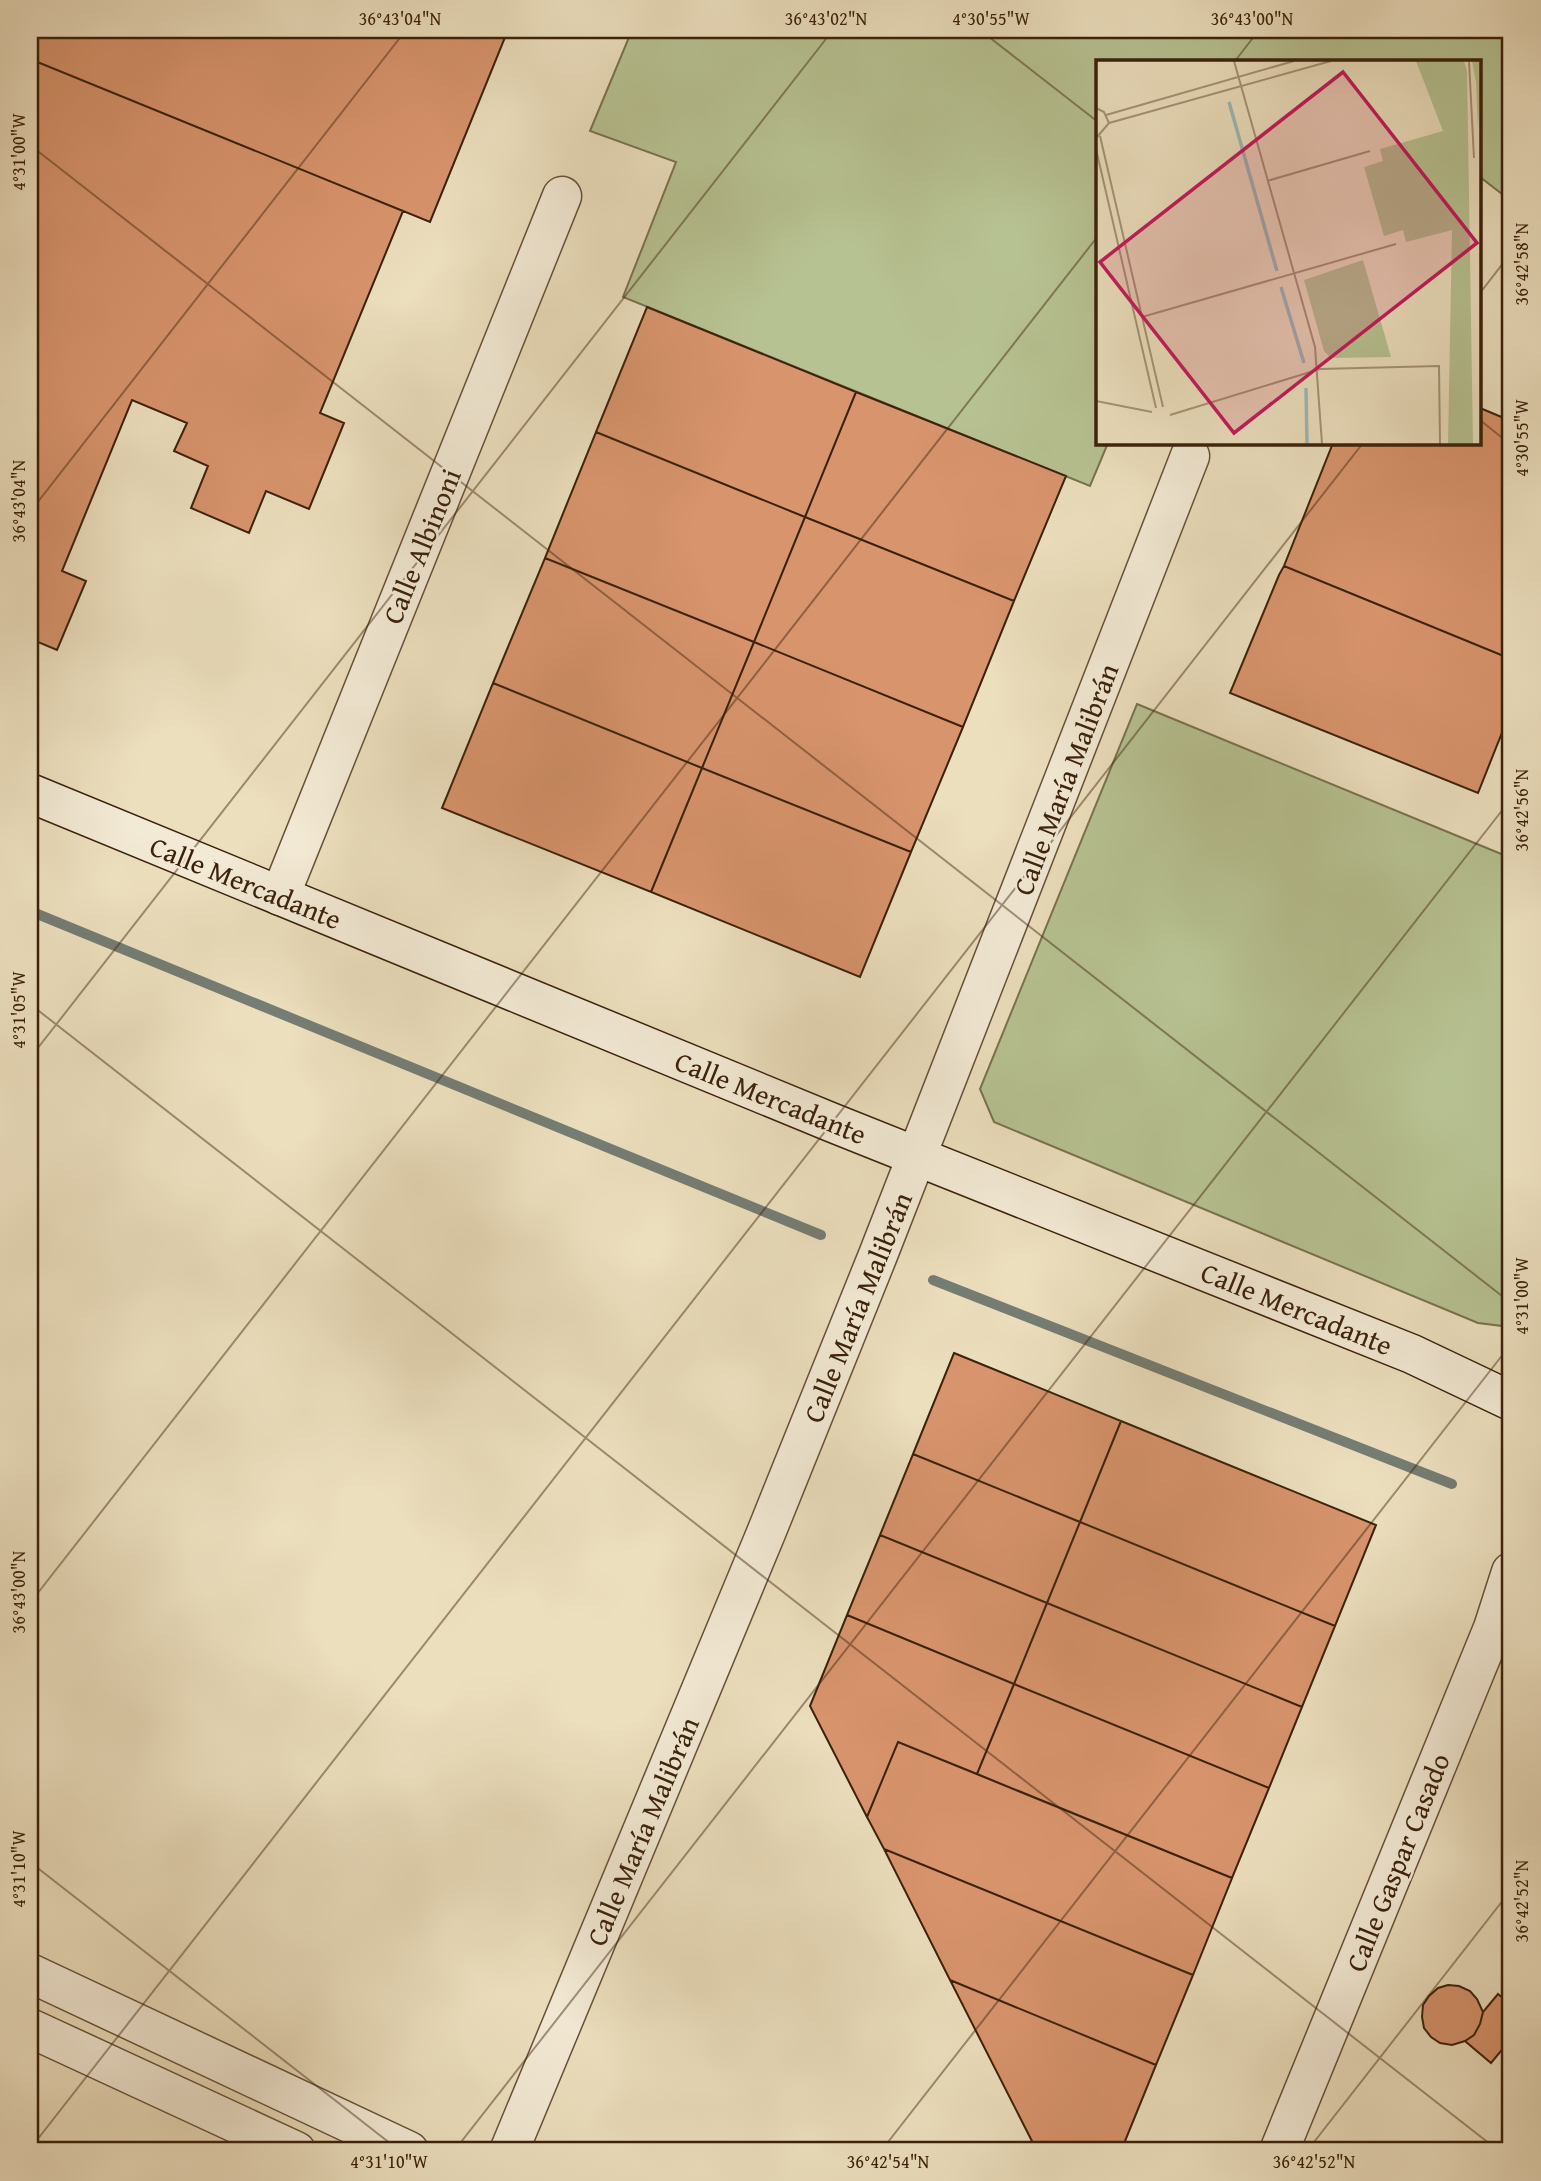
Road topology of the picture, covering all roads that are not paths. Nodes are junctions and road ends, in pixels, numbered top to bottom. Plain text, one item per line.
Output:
1 (562, 196) dead end
2 (1191, 456) dead end
3 (30, 793) edge
4 (280, 896) junction
5 (917, 1156) junction
6 (1511, 1401) edge
7 (1511, 1572) edge
8 (30, 1973) edge
9 (30, 2028) edge
10 (296, 2151) edge
11 (409, 2151) edge
12 (509, 2151) edge
13 (1279, 2151) edge

1 - 4 street, Calle Albinoni
2 - 5 street, Calle María Malibrán
3 - 4 street, Calle Mercadante
4 - 5 street, Calle Mercadante
5 - 6 street, Calle Mercadante
5 - 12 street, Calle María Malibrán
7 - 13 street, Calle Gaspar Casado
8 - 11 street
9 - 10 street

